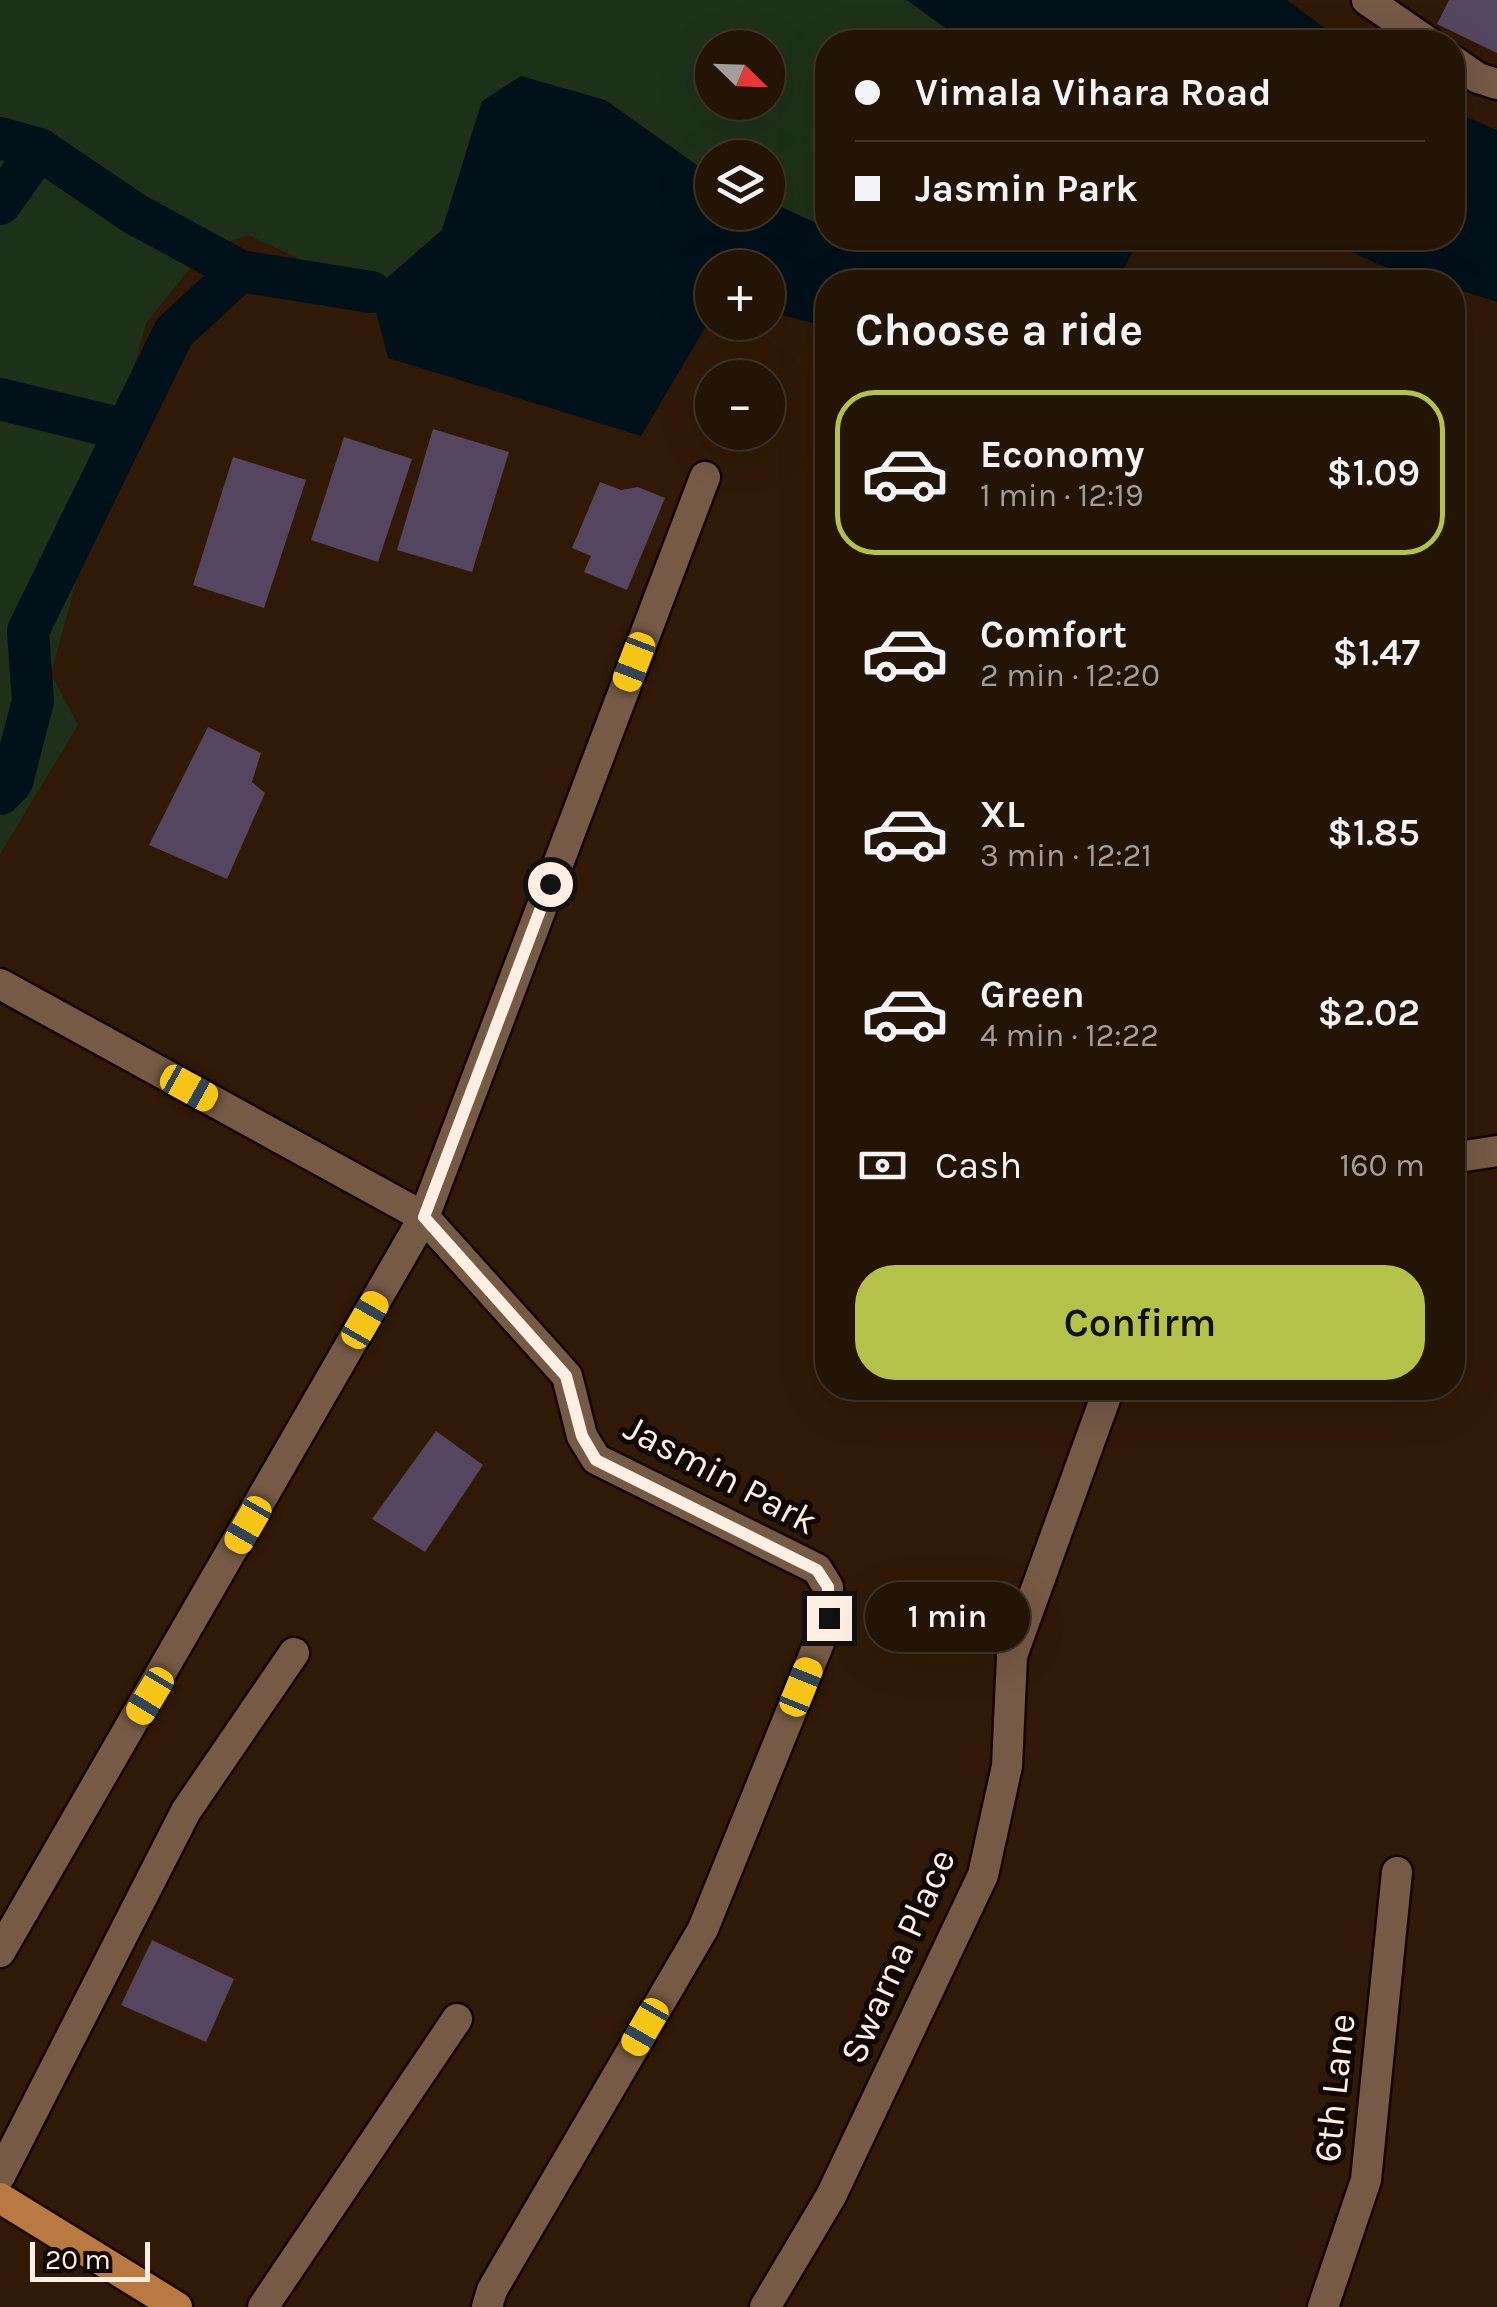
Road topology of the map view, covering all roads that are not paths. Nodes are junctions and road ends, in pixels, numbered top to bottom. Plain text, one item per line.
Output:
1 (1367, 0) edge
2 (1411, 30) edge
3 (1465, 69) edge
4 (1497, 84) edge
5 (705, 477) dead end
6 (0, 984) edge
7 (1497, 1152) edge
8 (1465, 1156) edge
9 (424, 1217) junction
10 (1105, 1400) edge
11 (294, 1653) dead end
12 (1397, 1872) dead end
13 (0, 1952) edge
14 (458, 2018) dead end
15 (0, 2176) edge
16 (0, 2198) edge
17 (177, 2307) edge
18 (263, 2307) edge
19 (488, 2307) edge
20 (765, 2307) edge
21 (1323, 2307) edge

1 - 2 street
3 - 4 street
5 - 9 street
6 - 9 street, Jasmin Park
7 - 8 street
9 - 13 street
9 - 19 street, Jasmin Park
10 - 20 street, Swarna Place
11 - 15 street
12 - 21 street, 6th Lane
14 - 18 street
16 - 17 main road

